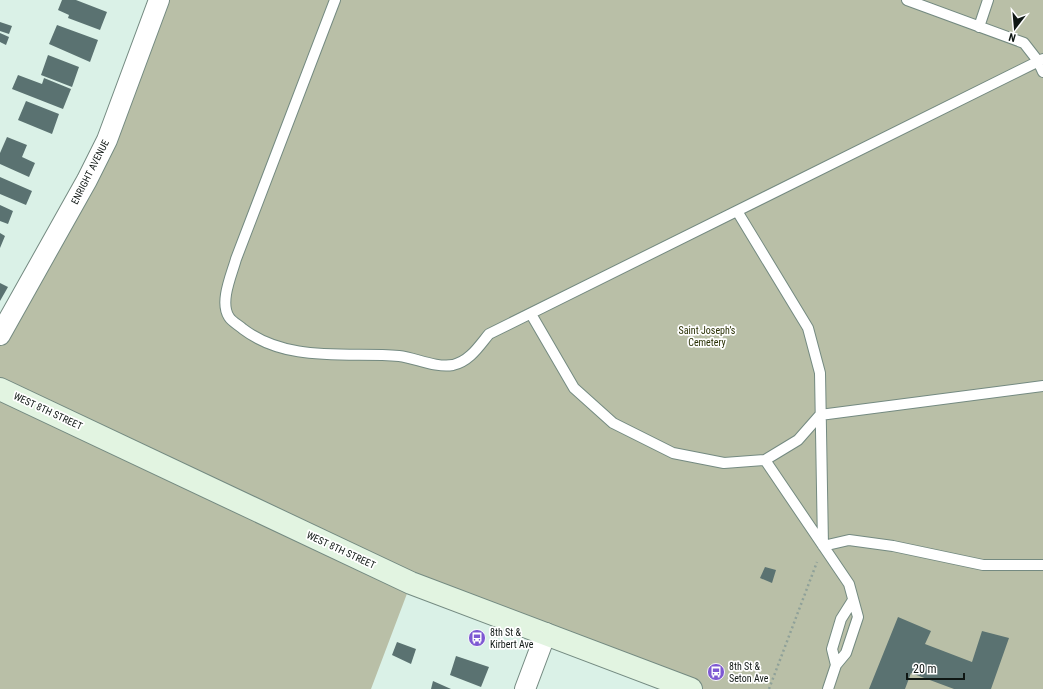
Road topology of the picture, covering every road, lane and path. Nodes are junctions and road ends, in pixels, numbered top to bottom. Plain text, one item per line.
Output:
1 (159, 0) edge
2 (335, 0) edge
3 (907, 0) edge
4 (988, 0) edge
5 (979, 27) junction
6 (1040, 60) edge
7 (1043, 72) edge
8 (737, 211) junction
9 (531, 314) junction
10 (0, 335) edge
11 (1043, 386) edge
12 (0, 389) edge
13 (820, 415) junction
14 (765, 460) junction
15 (823, 546) junction
16 (1043, 565) edge
17 (853, 600) junction
18 (546, 633) junction
19 (836, 666) junction
20 (525, 689) edge
21 (691, 689) edge
22 (769, 689) edge
23 (828, 689) edge

1 - 10 street, ENRIGHT AVENUE
2 - 9 lane
3 - 5 lane
4 - 5 lane
5 - 6 lane
6 - 7 lane
6 - 8 lane
8 - 9 lane
8 - 13 lane
9 - 14 lane
11 - 13 lane
12 - 18 street, WEST 8TH STREET
13 - 14 lane
13 - 15 lane
14 - 15 lane
15 - 16 lane
15 - 17 lane
15 - 22 path
17 - 19 lane
17 - 19 lane
18 - 20 street
18 - 21 street, WEST 8TH STREET
19 - 23 lane

